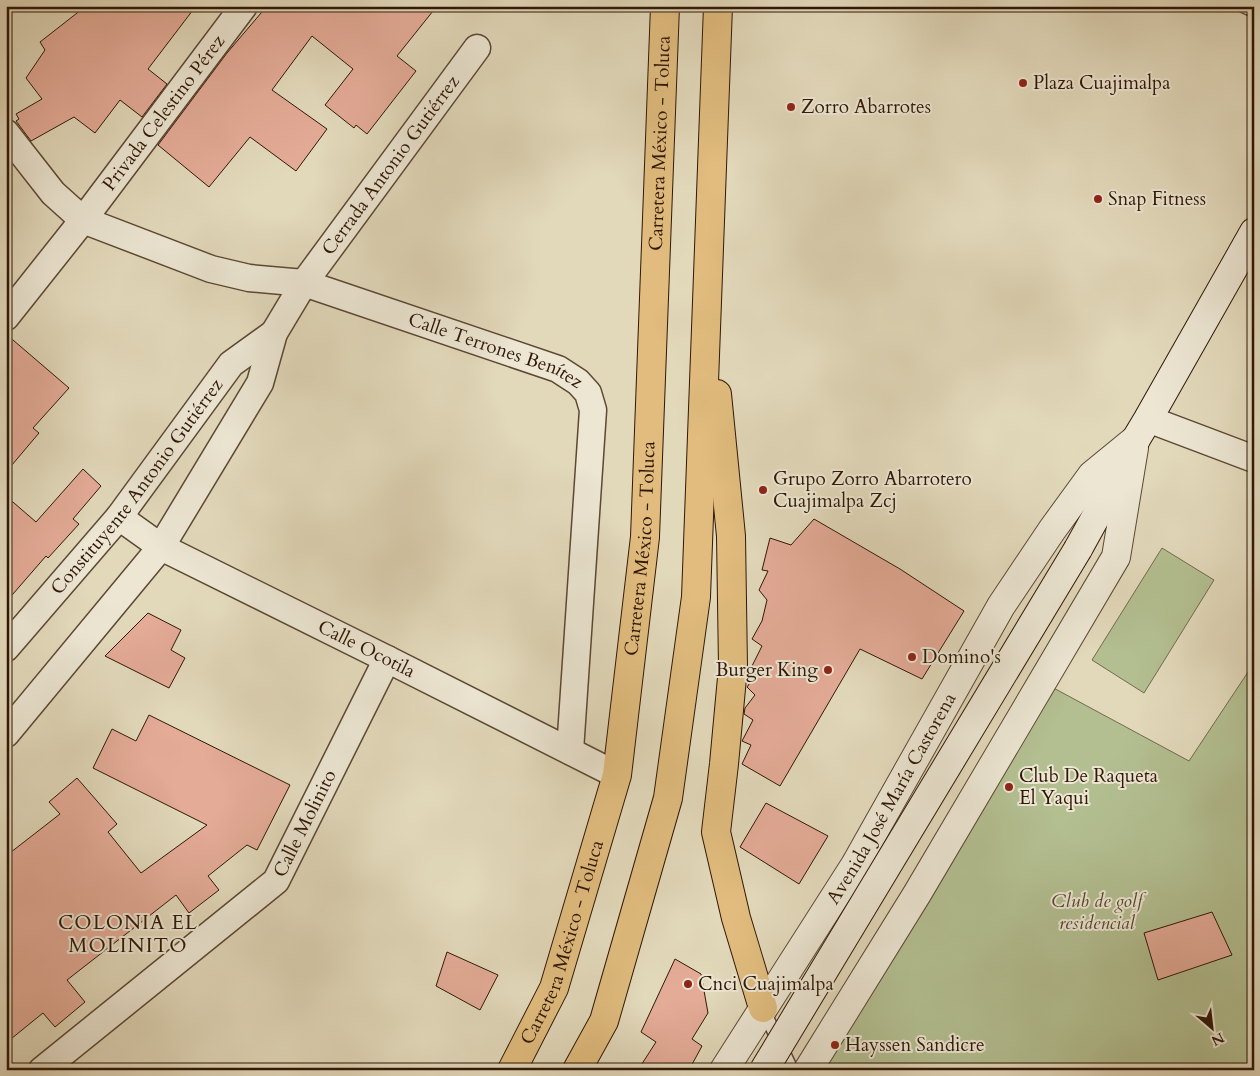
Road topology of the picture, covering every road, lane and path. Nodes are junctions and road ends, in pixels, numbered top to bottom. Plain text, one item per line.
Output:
1 (244, 6) edge
2 (665, 6) edge
3 (718, 6) edge
4 (1243, 6) edge
5 (1254, 11) edge
6 (477, 48) dead end
7 (6, 133) edge
8 (83, 220) junction
9 (1254, 232) edge
10 (304, 283) junction
11 (707, 290) junction
12 (7, 314) edge
13 (274, 333) junction
14 (1142, 429) junction
15 (1254, 459) edge
16 (119, 517) junction
17 (161, 547) junction
18 (6, 648) edge
19 (387, 658) junction
20 (6, 734) edge
21 (570, 751) junction
22 (617, 775) junction
23 (763, 1008) junction
24 (42, 1070) edge
25 (512, 1070) edge
26 (578, 1070) edge
27 (724, 1070) edge
28 (764, 1070) edge
29 (792, 1070) edge
30 (808, 1070) edge

1 - 8 street, Privada Celestino Pérez
2 - 22 main road, Carretera México - Toluca
3 - 11 main road
4 - 5 lane
6 - 10 street, Cerrada Antonio Gutiérrez
7 - 8 street
8 - 10 street, Calle Terrones Benítez
8 - 12 street, Privada Celestino Pérez
9 - 14 street, Avenida José María Castorena
10 - 13 street, Constituyente Antonio Gutiérrez
10 - 21 street, Calle Terrones Benítez
11 - 23 main road
11 - 26 main road
13 - 16 street, Constituyente Antonio Gutiérrez
13 - 17 street, Constituyente Antonio Gutiérrez
14 - 15 street
14 - 23 street, Avenida José María Castorena
14 - 28 street, Avenida José María Castorena, bridge
14 - 30 street, Avenida José María Castorena
16 - 17 street, Calle Ocotila
16 - 18 street, Constituyente Antonio Gutiérrez
17 - 19 street, Calle Ocotila
17 - 20 street, Constituyente Antonio Gutiérrez
19 - 21 street, Calle Ocotila
19 - 24 street, Calle Molinito
21 - 22 street, Calle Ocotila
22 - 25 main road, Carretera México - Toluca
23 - 27 street, Avenida José María Castorena
23 - 29 lane

